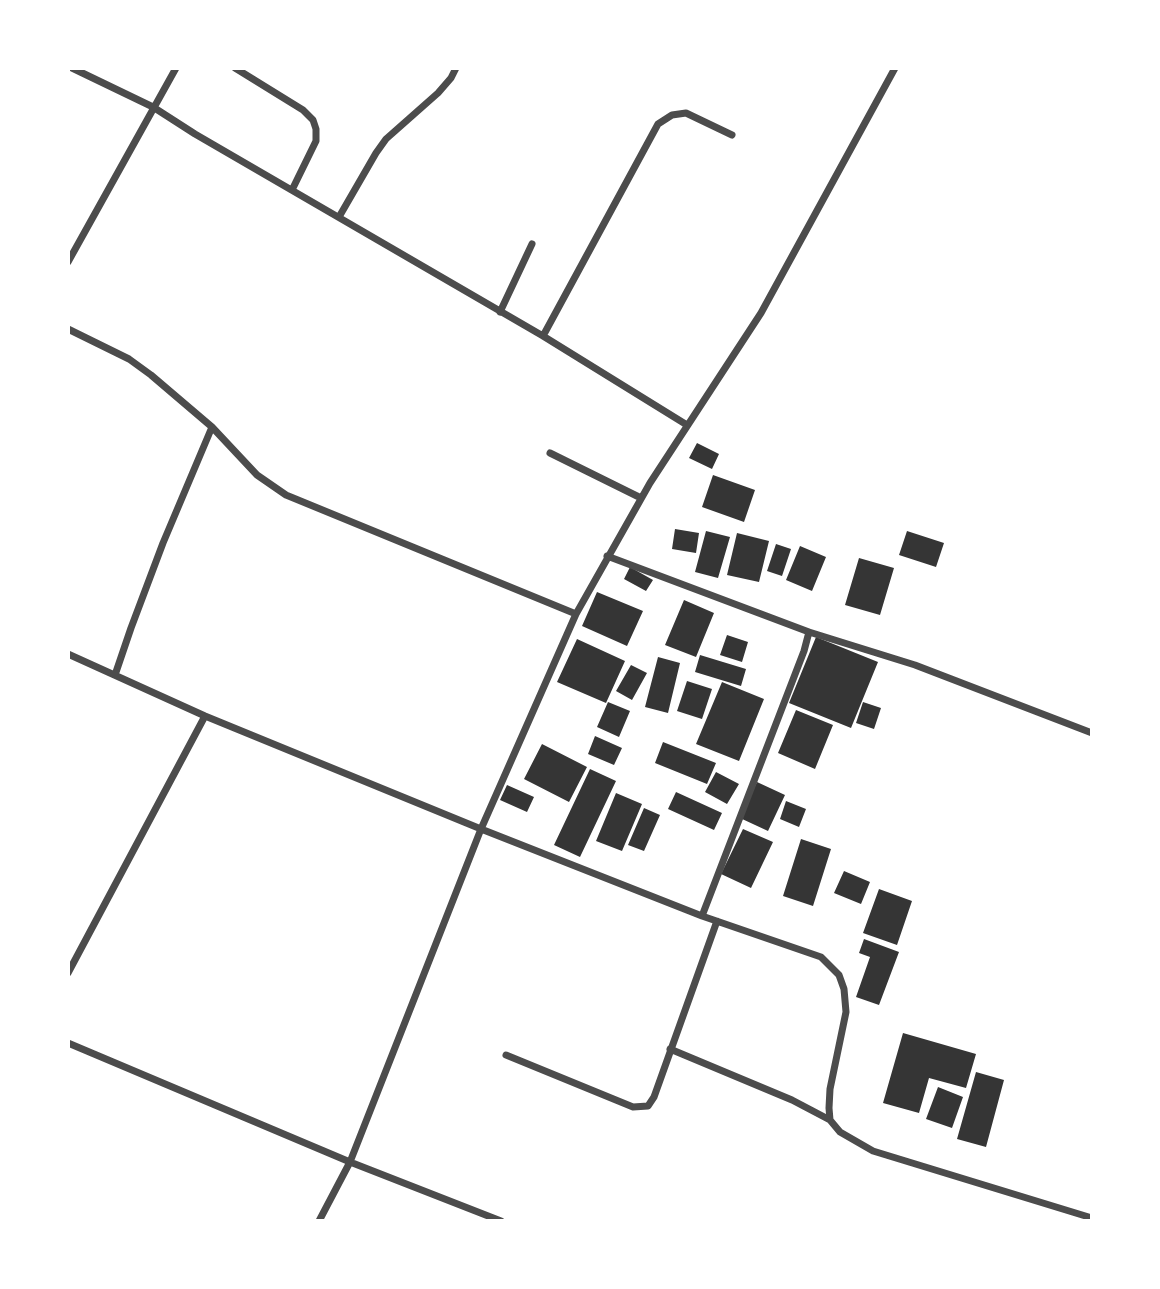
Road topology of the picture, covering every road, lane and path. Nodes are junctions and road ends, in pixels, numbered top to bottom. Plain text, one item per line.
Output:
1 (72, 68) edge
2 (176, 68) edge
3 (235, 68) edge
4 (456, 68) edge
5 (895, 68) edge
6 (153, 107) junction
7 (732, 135) dead end
8 (292, 190) junction
9 (338, 217) junction
10 (531, 244) dead end
11 (68, 262) edge
12 (500, 312) junction
13 (68, 329) edge
14 (543, 336) junction
15 (687, 425) junction
16 (212, 427) junction
17 (550, 453) dead end
18 (641, 498) junction
19 (607, 556) junction
20 (576, 614) junction
21 (809, 632) junction
22 (68, 654) edge
23 (115, 675) junction
24 (205, 716) junction
25 (1092, 733) edge
26 (481, 830) junction
27 (702, 916) junction
28 (717, 920) junction
29 (68, 973) edge
30 (68, 1043) edge
31 (670, 1049) junction
32 (506, 1055) dead end
33 (830, 1120) junction
34 (350, 1162) junction
35 (1092, 1218) edge
36 (319, 1221) edge
37 (501, 1221) edge

1 - 6 street
2 - 6 street
3 - 8 street
4 - 9 street
5 - 15 street
6 - 8 street
6 - 11 street
7 - 14 street
8 - 9 street
9 - 12 street
10 - 12 street
12 - 14 street
13 - 16 street
14 - 15 street
15 - 18 street
16 - 20 street
16 - 23 street
17 - 18 street
18 - 19 street
19 - 20 street
19 - 21 street
20 - 26 street
21 - 25 street
21 - 27 street
22 - 23 street
23 - 24 street
24 - 26 street
24 - 29 street
26 - 27 street
26 - 34 street
27 - 28 street
28 - 31 street
28 - 33 street
30 - 34 street
31 - 32 street
31 - 33 street
33 - 35 street
34 - 36 street
34 - 37 street

